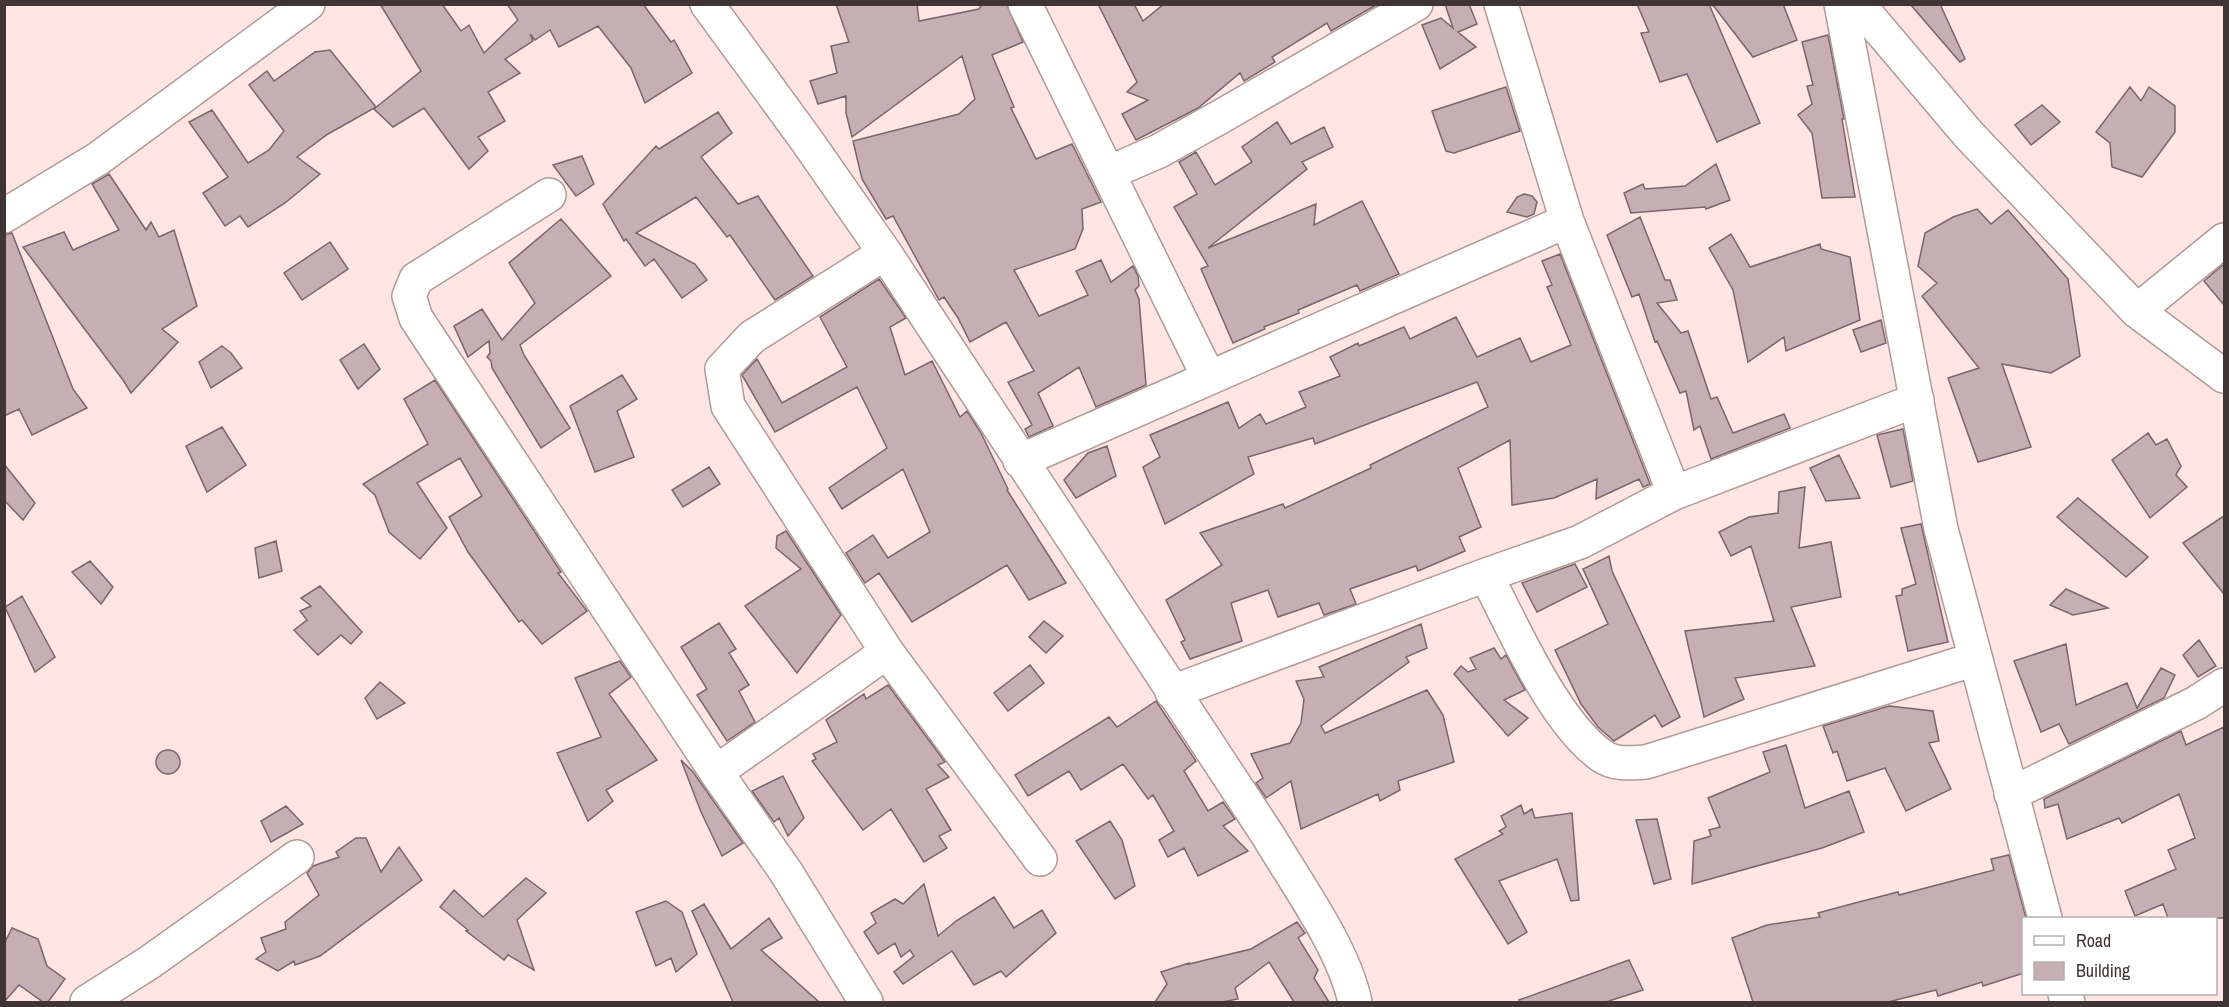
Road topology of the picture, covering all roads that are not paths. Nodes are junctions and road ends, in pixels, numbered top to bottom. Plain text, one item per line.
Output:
1 (308, 4) edge
2 (707, 4) edge
3 (1025, 4) edge
4 (1416, 4) edge
5 (1501, 4) edge
6 (1841, 4) edge
7 (1858, 4) edge
8 (1108, 173) junction
9 (549, 195) dead end
10 (4, 216) edge
11 (1568, 221) junction
12 (2224, 240) edge
13 (885, 253) junction
14 (2138, 311) junction
15 (2224, 376) edge
16 (1209, 378) junction
17 (1917, 400) junction
18 (1020, 461) junction
19 (1674, 494) junction
20 (1486, 574) junction
21 (887, 652) junction
22 (1975, 658) junction
23 (2224, 685) edge
24 (1172, 692) junction
25 (716, 772) junction
26 (2011, 794) junction
27 (297, 857) dead end
28 (1040, 859) dead end
29 (2045, 917) edge
30 (87, 1002) edge
31 (866, 1002) edge
32 (1355, 1002) edge

1 - 10 street
2 - 13 street
3 - 8 street
4 - 8 street
5 - 11 street
6 - 17 street
7 - 14 street
8 - 16 street
9 - 25 street
11 - 16 street
11 - 19 street
12 - 14 street
13 - 18 street
13 - 21 street
14 - 15 street
16 - 18 street
17 - 19 street
17 - 22 street
18 - 24 street
19 - 20 street
20 - 22 street
20 - 24 street
21 - 25 street
21 - 28 street
22 - 26 street
23 - 26 street
24 - 32 street
25 - 31 street
26 - 29 street
27 - 30 street

